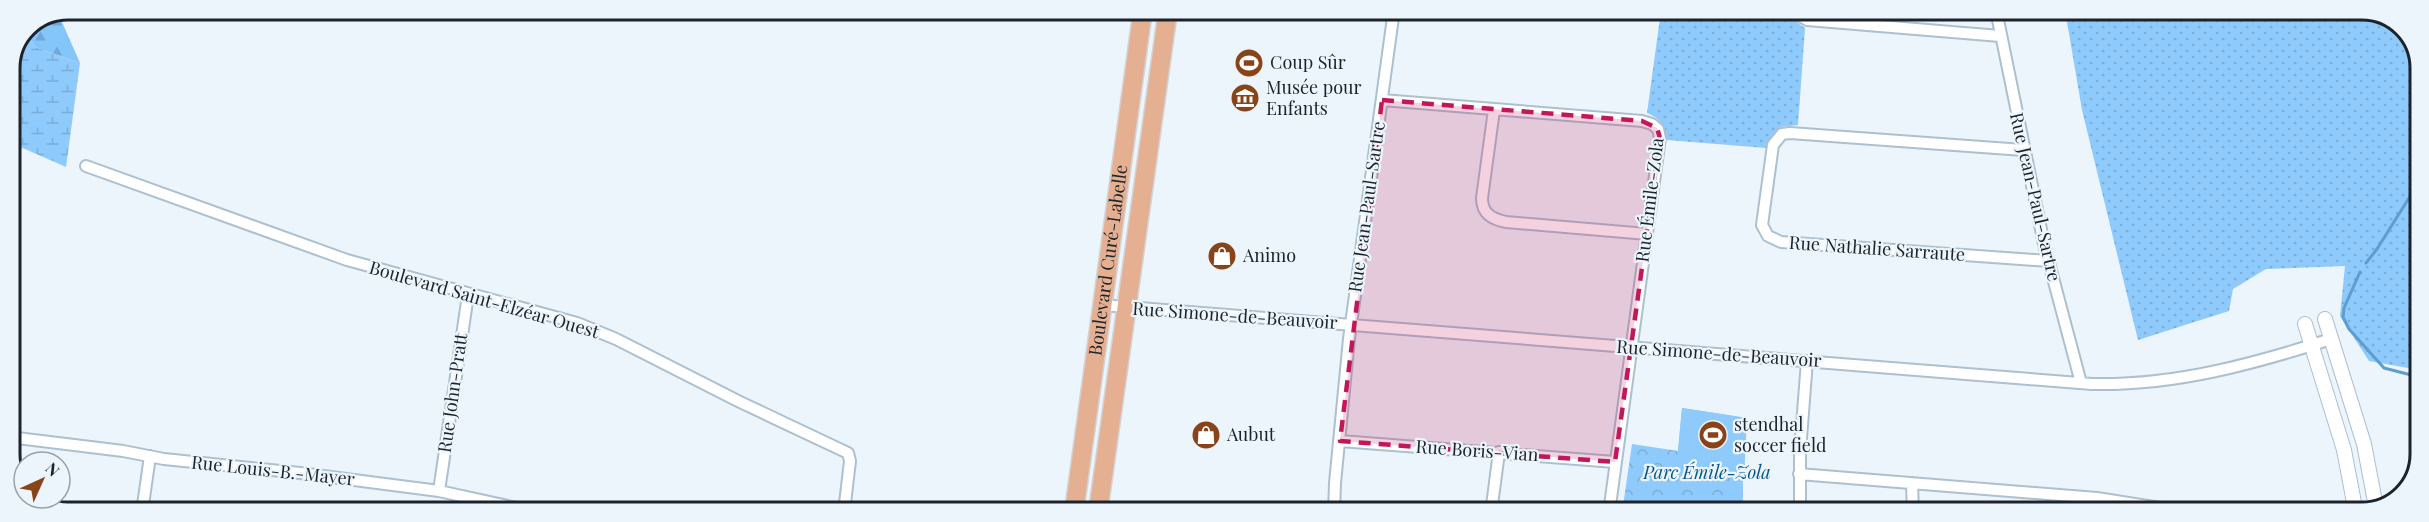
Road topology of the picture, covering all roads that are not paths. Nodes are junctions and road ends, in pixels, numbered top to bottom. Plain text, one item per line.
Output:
1 (1141, 20) edge
2 (1166, 20) edge
3 (1393, 20) edge
4 (1812, 20) edge
5 (1998, 20) edge
6 (2000, 36) junction
7 (1382, 100) junction
8 (1494, 110) junction
9 (2023, 150) junction
10 (86, 166) dead end
11 (1647, 234) junction
12 (2049, 261) junction
13 (468, 295) junction
14 (1102, 305) junction
15 (1127, 308) junction
16 (2325, 319) dead end
17 (2305, 324) dead end
18 (1351, 325) junction
19 (2331, 339) junction
20 (2312, 345) junction
21 (1631, 347) junction
22 (1807, 361) junction
23 (2081, 383) junction
24 (20, 438) edge
25 (1340, 441) junction
26 (1499, 452) junction
27 (150, 456) junction
28 (1615, 462) junction
29 (1799, 474) junction
30 (1912, 483) junction
31 (439, 491) junction
32 (2375, 501) edge
33 (143, 502) edge
34 (489, 502) edge
35 (845, 502) edge
36 (1075, 502) edge
37 (1099, 502) edge
38 (1335, 502) edge
39 (1492, 502) edge
40 (1610, 502) edge
41 (1800, 502) edge
42 (1913, 502) edge
43 (2122, 502) edge
44 (2354, 502) edge

1 - 14 main road, Boulevard Curé-Labelle
2 - 15 main road, Boulevard Curé-Labelle
3 - 7 street, Rue Jean-Paul-Sartre
4 - 6 street
5 - 6 street, Rue Jean-Paul-Sartre
6 - 9 street, Rue Jean-Paul-Sartre
7 - 8 street, Rue Émile-Zola
7 - 18 street, Rue Jean-Paul-Sartre
8 - 11 street
8 - 11 street, Rue Émile-Zola
9 - 12 street, Rue Jean-Paul-Sartre
9 - 12 street, Rue Nathalie Sarraute
10 - 13 street, Boulevard Saint-Elzéar Ouest
11 - 21 street, Rue Émile-Zola
12 - 23 street, Rue Jean-Paul-Sartre
13 - 31 street, Rue John-Pratt
13 - 35 street, Boulevard Saint-Elzéar Ouest
14 - 15 street, Rue Simone-de-Beauvoir
14 - 36 main road, Boulevard Curé-Labelle
15 - 18 street, Rue Simone-de-Beauvoir
15 - 37 main road, Boulevard Curé-Labelle
16 - 19 street
17 - 20 street
18 - 21 street, Rue Simone-de-Beauvoir
18 - 25 street, Rue Jean-Paul-Sartre
19 - 20 street, Rue Simone-de-Beauvoir
19 - 32 street
20 - 23 street, Rue Simone-de-Beauvoir
20 - 44 street
21 - 22 street, Rue Simone-de-Beauvoir
21 - 28 street, Rue Émile-Zola
22 - 23 street, Rue Simone-de-Beauvoir
22 - 29 street
24 - 27 street, Rue Louis-B.-Mayer
25 - 26 street, Rue Boris-Vian
25 - 38 street, Rue Jean-Paul-Sartre
26 - 28 street, Rue Boris-Vian
26 - 39 street
27 - 31 street, Rue Louis-B.-Mayer
27 - 33 street
28 - 40 street, Rue Émile-Zola
29 - 30 street
29 - 41 street
30 - 42 street
30 - 43 street
31 - 34 street, Rue Louis-B.-Mayer

